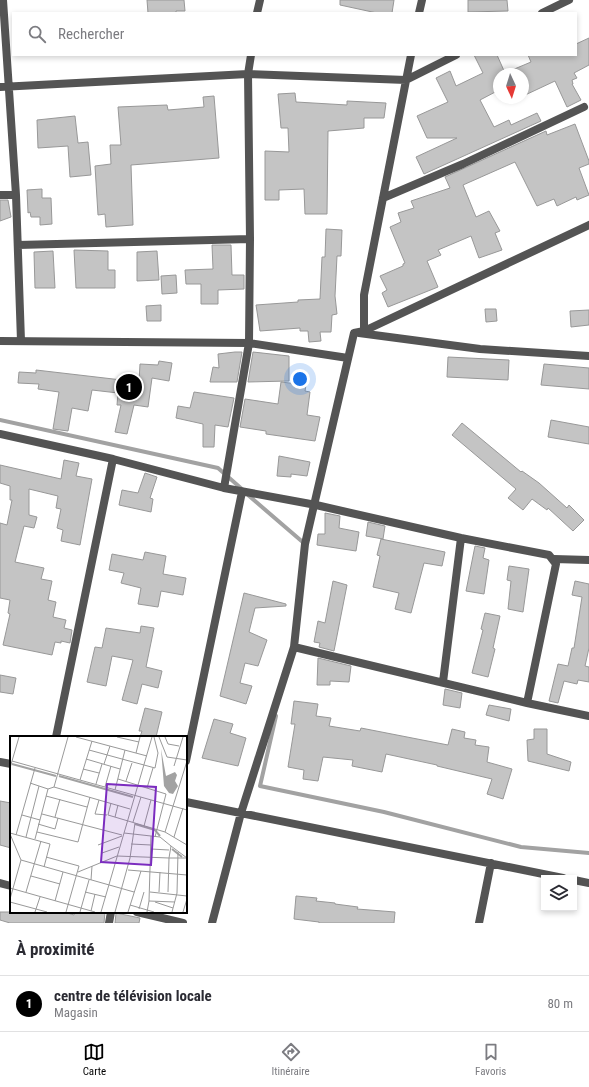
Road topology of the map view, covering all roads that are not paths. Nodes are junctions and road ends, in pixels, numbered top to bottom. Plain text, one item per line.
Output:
1 (3, 0) edge
2 (260, 0) edge
3 (422, 0) edge
4 (568, 0) edge
5 (258, 12) edge
6 (419, 12) edge
7 (544, 12) edge
8 (251, 56) edge
9 (411, 56) edge
10 (454, 56) edge
11 (248, 74) junction
12 (406, 80) junction
13 (4, 87) edge
14 (584, 107) dead end
15 (16, 195) junction
16 (0, 196) edge
17 (383, 198) junction
18 (589, 225) edge
19 (250, 239) junction
20 (18, 245) junction
21 (364, 331) junction
22 (354, 333) junction
23 (0, 341) edge
24 (21, 341) junction
25 (248, 343) junction
26 (589, 356) edge
27 (348, 358) junction
28 (0, 434) edge
29 (113, 459) junction
30 (224, 488) junction
31 (242, 492) junction
32 (316, 505) junction
33 (461, 538) junction
34 (554, 559) junction
35 (589, 560) edge
36 (294, 647) junction
37 (443, 682) junction
38 (527, 703) junction
39 (589, 716) edge
40 (56, 736) edge
41 (187, 756) edge
42 (0, 762) edge
43 (10, 764) edge
44 (187, 802) edge
45 (241, 813) junction
46 (491, 863) junction
47 (549, 875) edge
48 (577, 881) edge
49 (589, 883) edge
50 (0, 884) edge
51 (10, 886) edge
52 (111, 913) edge
53 (141, 913) edge
54 (109, 923) edge
55 (184, 923) edge
56 (212, 923) edge
57 (479, 923) edge

1 - 13 street
2 - 5 street
3 - 6 street
4 - 7 street
8 - 11 street
9 - 12 street
10 - 12 street
11 - 12 street
11 - 13 street
11 - 19 street
12 - 17 street
13 - 15 street
14 - 17 street
15 - 16 street
15 - 20 street
17 - 21 street
18 - 21 street
19 - 20 street
19 - 25 street
20 - 24 street
21 - 22 street
22 - 26 street
22 - 27 street
23 - 24 street
24 - 25 street
25 - 27 street
25 - 30 street
27 - 32 street
28 - 29 street
29 - 30 street
29 - 40 street
30 - 31 street
31 - 32 street
31 - 41 street
32 - 33 street
32 - 36 street
33 - 34 street
33 - 37 street
34 - 35 street
34 - 38 street
36 - 37 street
36 - 45 street
37 - 38 street
38 - 39 street
42 - 43 street
44 - 45 street
45 - 46 street
45 - 56 street
46 - 47 street
46 - 57 street
48 - 49 street
50 - 51 street
52 - 54 street
53 - 55 street

